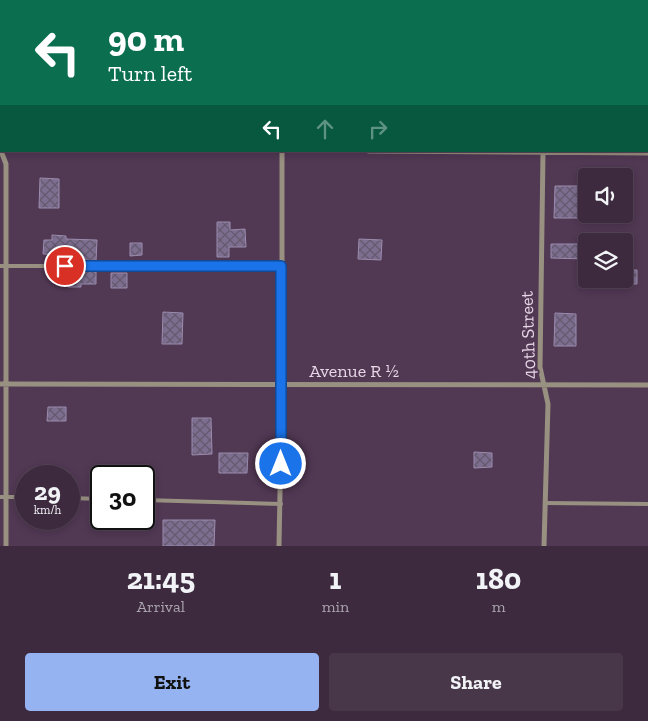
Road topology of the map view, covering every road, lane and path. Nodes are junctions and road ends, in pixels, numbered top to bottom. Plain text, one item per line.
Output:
1 (2, 152) edge
2 (282, 152) edge
3 (542, 152) joint
4 (648, 153) edge
5 (0, 266) edge
6 (6, 266) junction
7 (281, 266) junction
8 (0, 384) edge
9 (6, 384) junction
10 (543, 384) junction
11 (282, 385) junction
12 (648, 385) edge
13 (0, 497) edge
14 (7, 497) junction
15 (15, 497) edge
16 (155, 500) edge
17 (545, 503) junction
18 (280, 504) junction
19 (648, 504) edge
20 (6, 546) edge
21 (279, 546) edge
22 (544, 546) edge

1 - 6 street
2 - 7 street
3 - 4 street
3 - 10 street, 40th Street
5 - 6 lane
6 - 7 lane
6 - 9 street
7 - 11 street
8 - 9 street, Avenue R ½
9 - 11 street, Avenue R ½
9 - 14 street
10 - 11 street, Avenue R ½
10 - 12 street, Avenue R ½
10 - 17 street, 40th Street
11 - 18 street
13 - 14 lane
14 - 15 lane
14 - 20 street
16 - 18 lane
17 - 19 lane
17 - 22 street, 40th Street
18 - 21 street

